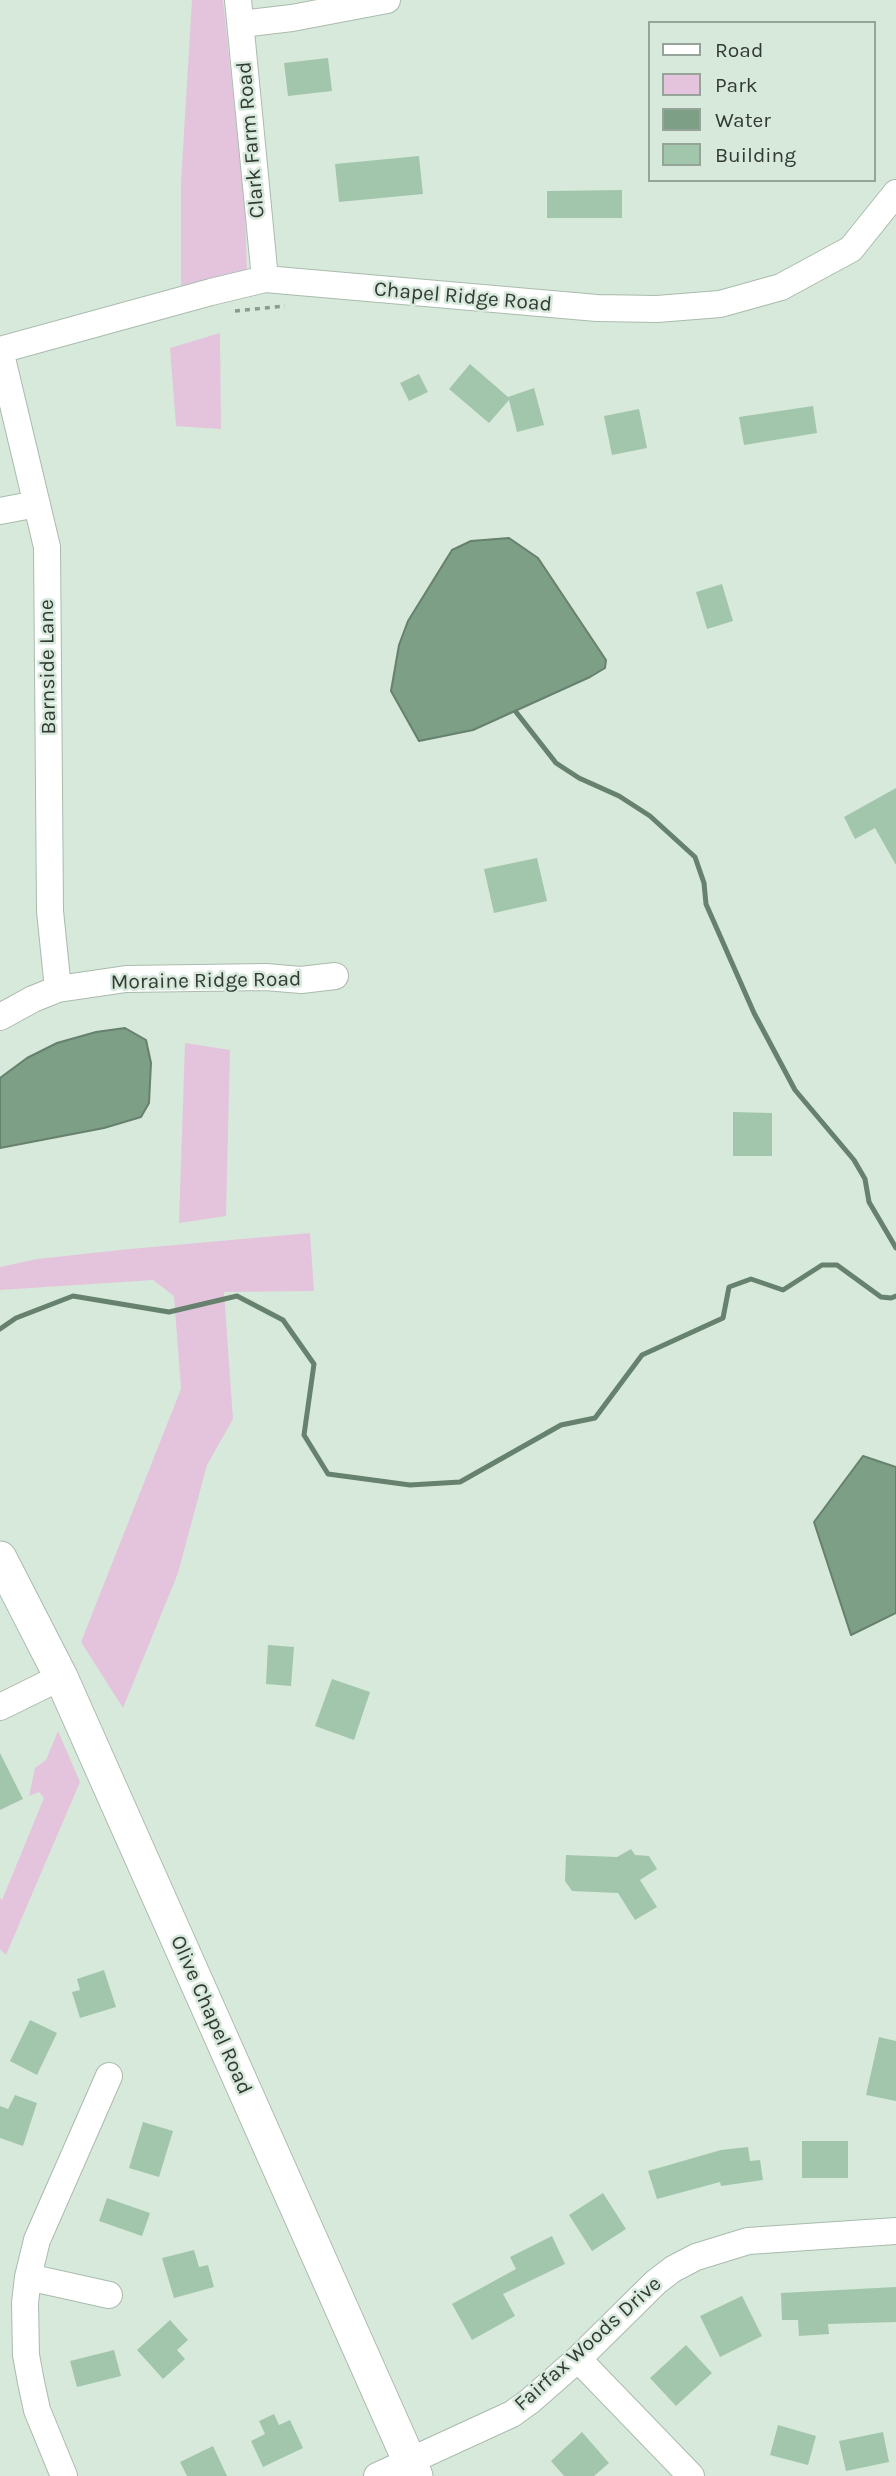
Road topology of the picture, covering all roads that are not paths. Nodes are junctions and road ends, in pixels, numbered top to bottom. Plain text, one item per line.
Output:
1 (387, 0) edge
2 (239, 12) edge
3 (896, 193) edge
4 (265, 279) junction
5 (0, 350) edge
6 (37, 504) junction
7 (0, 511) edge
8 (335, 976) dead end
9 (58, 989) junction
10 (0, 1017) edge
11 (0, 1558) edge
12 (61, 1677) junction
13 (0, 1707) edge
14 (109, 2076) dead end
15 (896, 2231) edge
16 (28, 2277) junction
17 (109, 2295) dead end
18 (578, 2358) junction
19 (413, 2469) edge
20 (64, 2476) edge
21 (377, 2476) edge
22 (691, 2476) edge

1 - 2 street
2 - 4 street, Clark Farm Road
3 - 4 street, Chapel Ridge Road
4 - 5 street, Chapel Ridge Road
5 - 6 street, Barnside Lane
6 - 7 street
6 - 9 street, Barnside Lane
8 - 9 street, Moraine Ridge Road
9 - 10 street, Moraine Ridge Road
11 - 12 main road, Olive Chapel Road
12 - 13 street
12 - 19 main road, Olive Chapel Road
14 - 16 street
15 - 18 street, Fairfax Woods Drive
16 - 17 street
16 - 20 street
18 - 19 street, Fairfax Woods Drive
18 - 22 street
19 - 21 street, Fairfax Woods Drive

